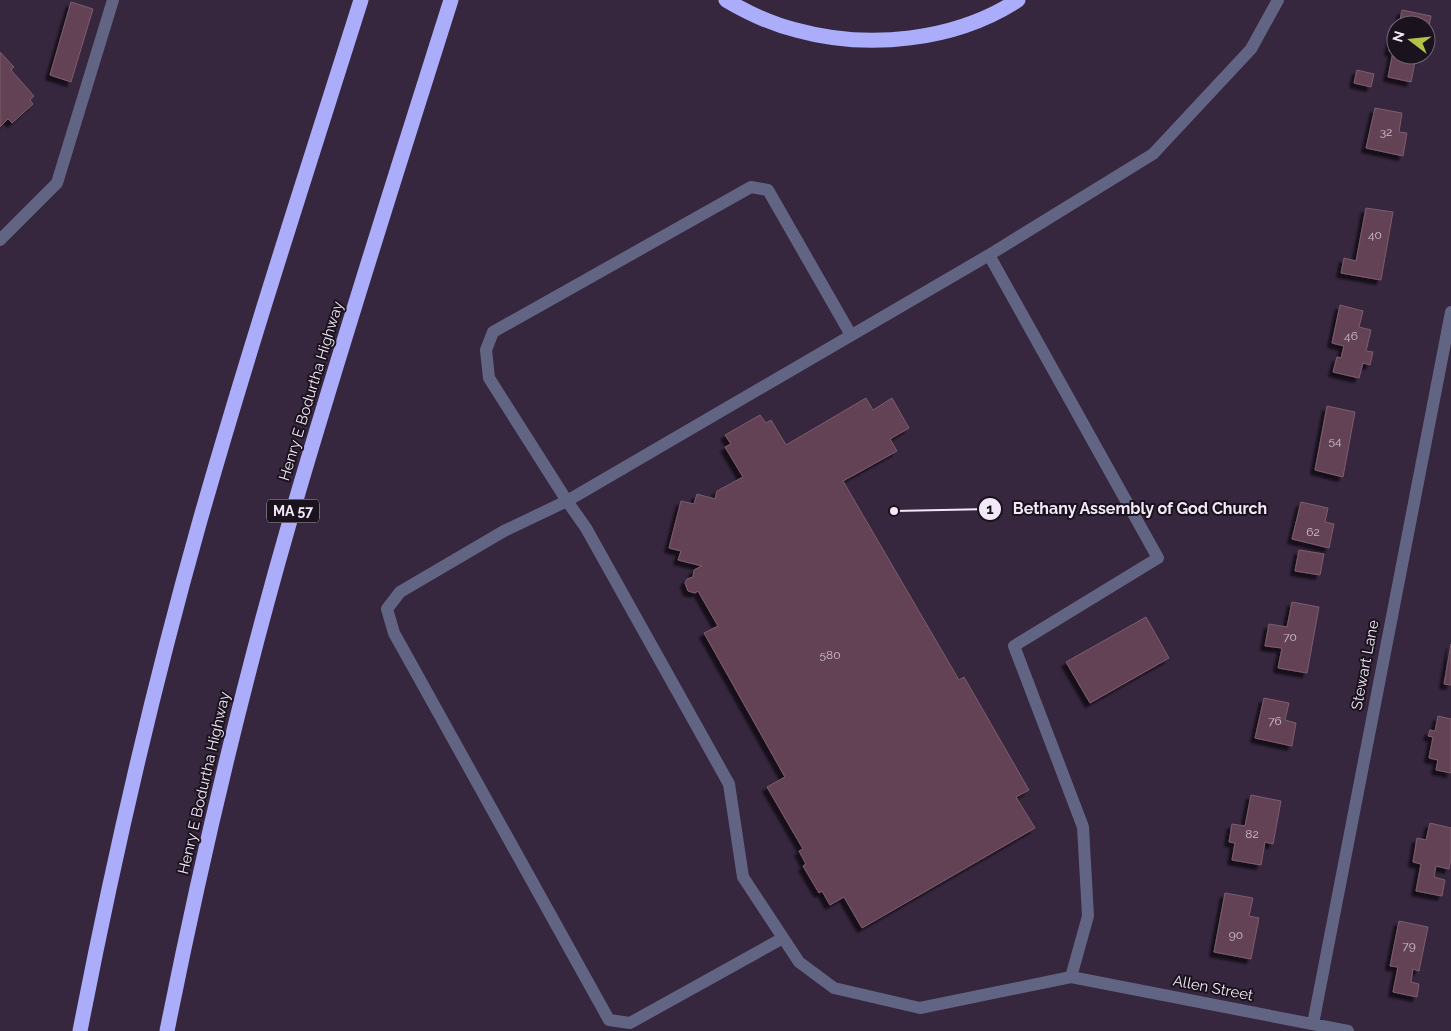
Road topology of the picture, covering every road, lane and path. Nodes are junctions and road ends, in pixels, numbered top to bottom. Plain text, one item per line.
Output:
1 (113, 0) edge
2 (361, 0) edge
3 (451, 0) edge
4 (726, 0) edge
5 (1018, 0) edge
6 (1278, 0) edge
7 (0, 240) edge
8 (989, 255) junction
9 (1451, 312) edge
10 (851, 335) junction
11 (567, 501) junction
12 (783, 938) junction
13 (1071, 976) junction
14 (1313, 1024) junction
15 (80, 1031) edge
16 (168, 1031) edge
17 (1348, 1031) edge

1 - 7 street
2 - 15 highway
3 - 16 highway, Henry E Bodurtha Highway / MA 57
4 - 5 highway
6 - 8 street
8 - 10 street
8 - 13 street
9 - 14 street, Stewart Lane
10 - 11 street
10 - 11 street
11 - 12 street
11 - 12 street
12 - 13 street
13 - 14 street, Allen Street
14 - 17 street, Allen Street

